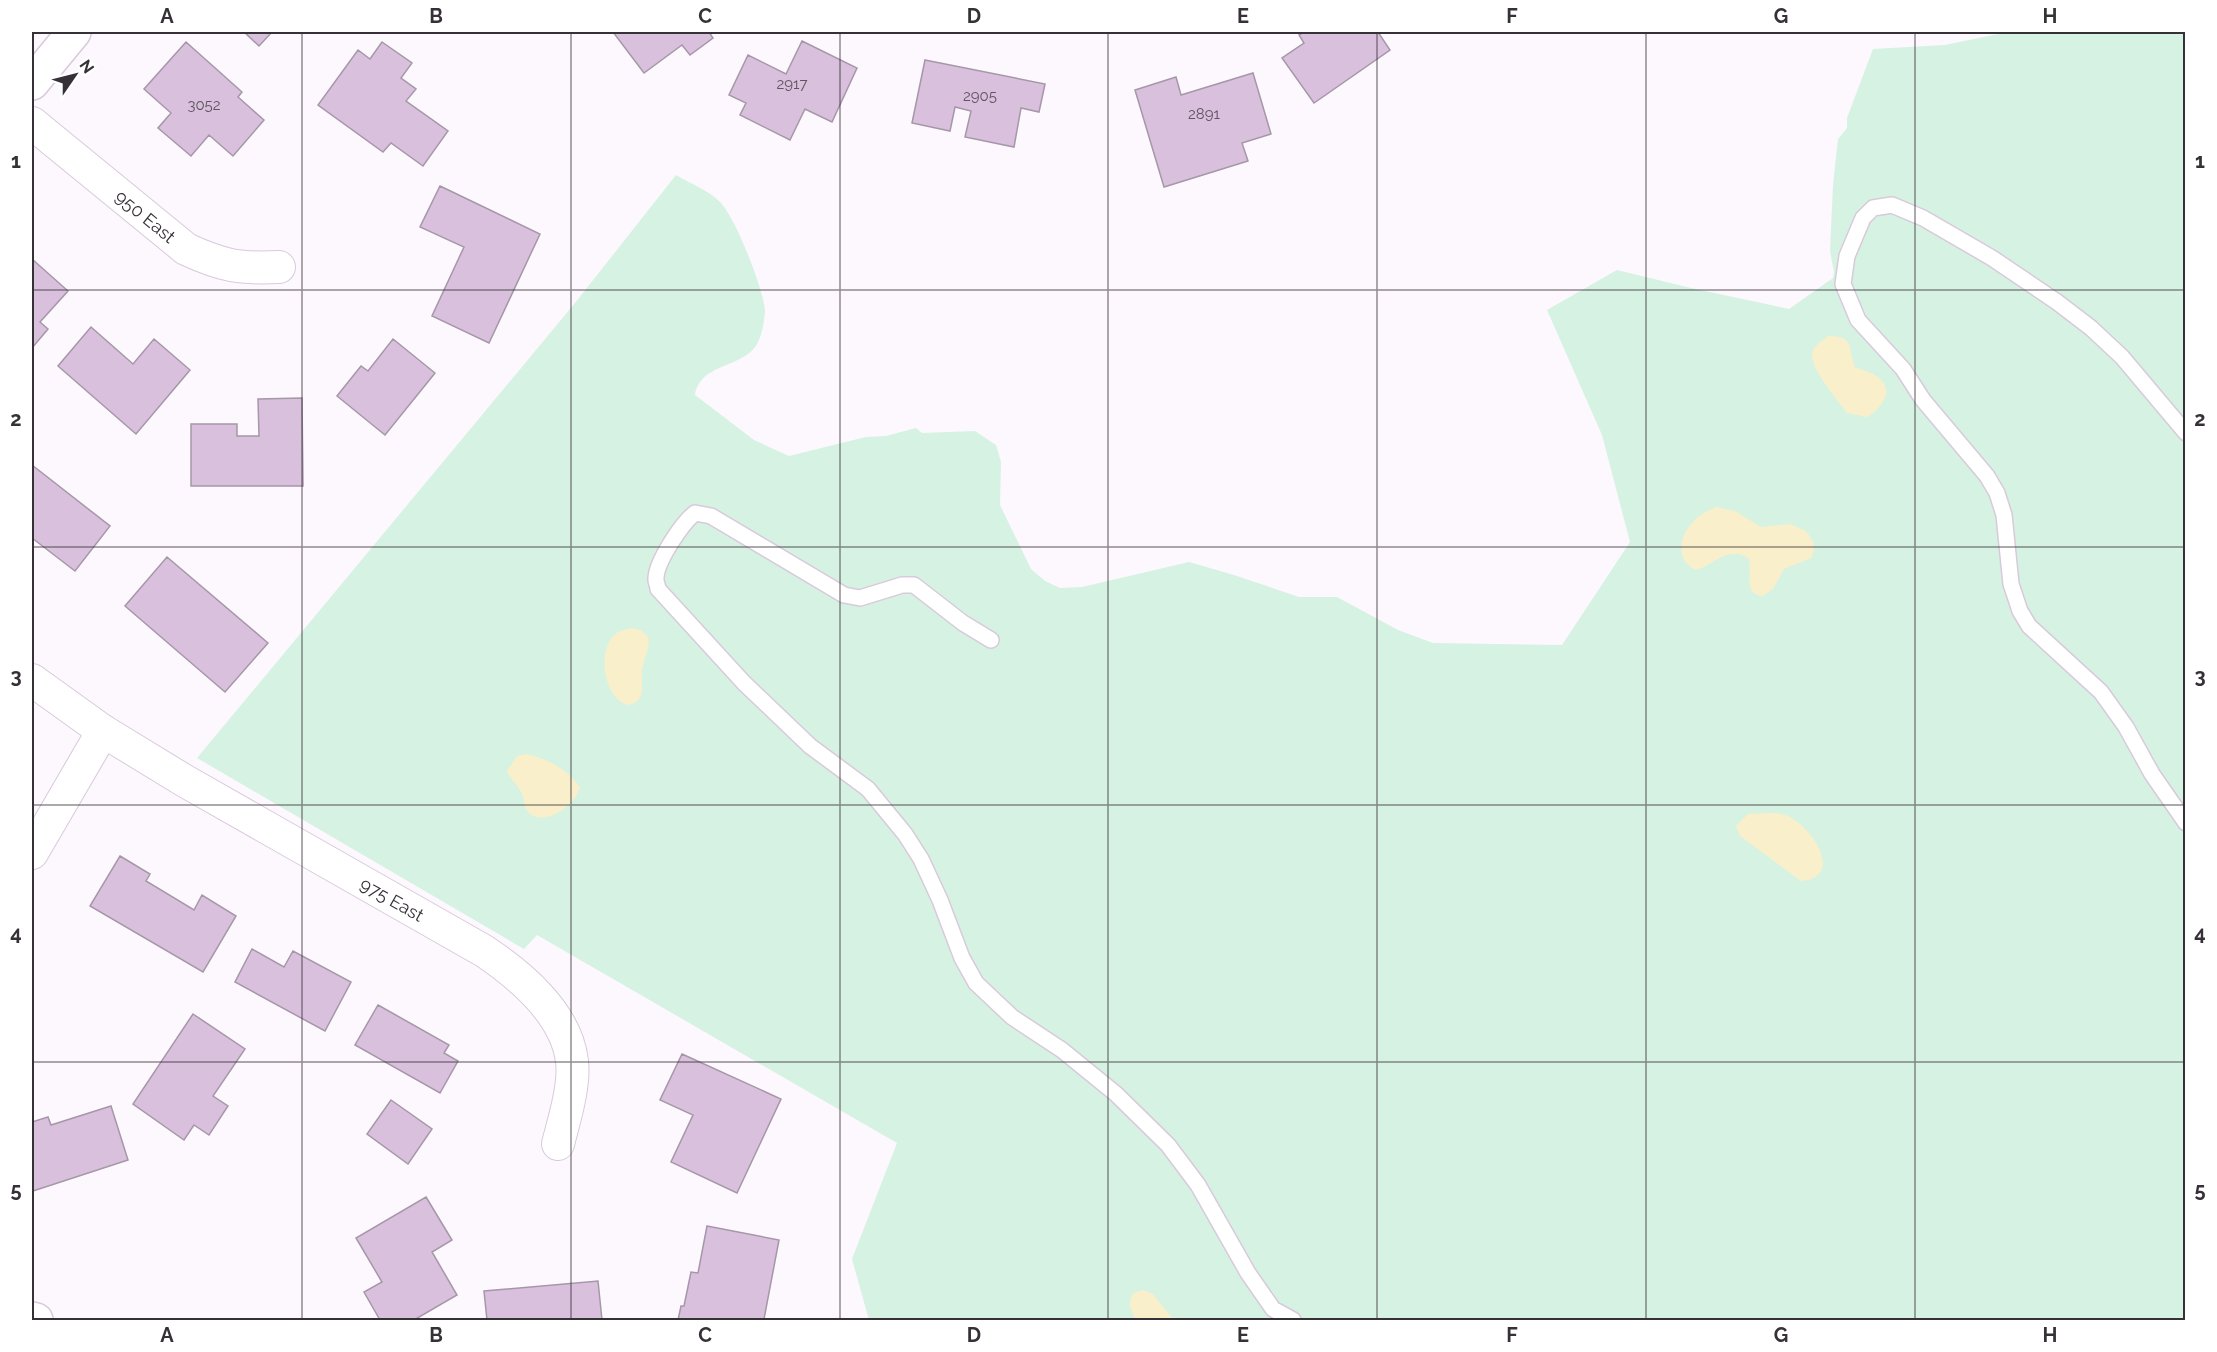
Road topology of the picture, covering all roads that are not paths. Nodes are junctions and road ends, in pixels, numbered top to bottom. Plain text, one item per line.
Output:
1 (74, 32) edge
2 (32, 82) edge
3 (32, 123) edge
4 (279, 267) dead end
5 (2186, 433) edge
6 (991, 640) dead end
7 (32, 680) edge
8 (103, 731) junction
9 (2186, 823) edge
10 (32, 853) edge
11 (558, 1144) dead end
12 (32, 1319) edge
13 (36, 1320) edge
14 (1293, 1320) edge

1 - 2 street
3 - 4 street, 950 East
5 - 9 lane
6 - 14 lane
7 - 8 street, 975 East
8 - 10 street
8 - 11 street, 975 East
12 - 13 street

